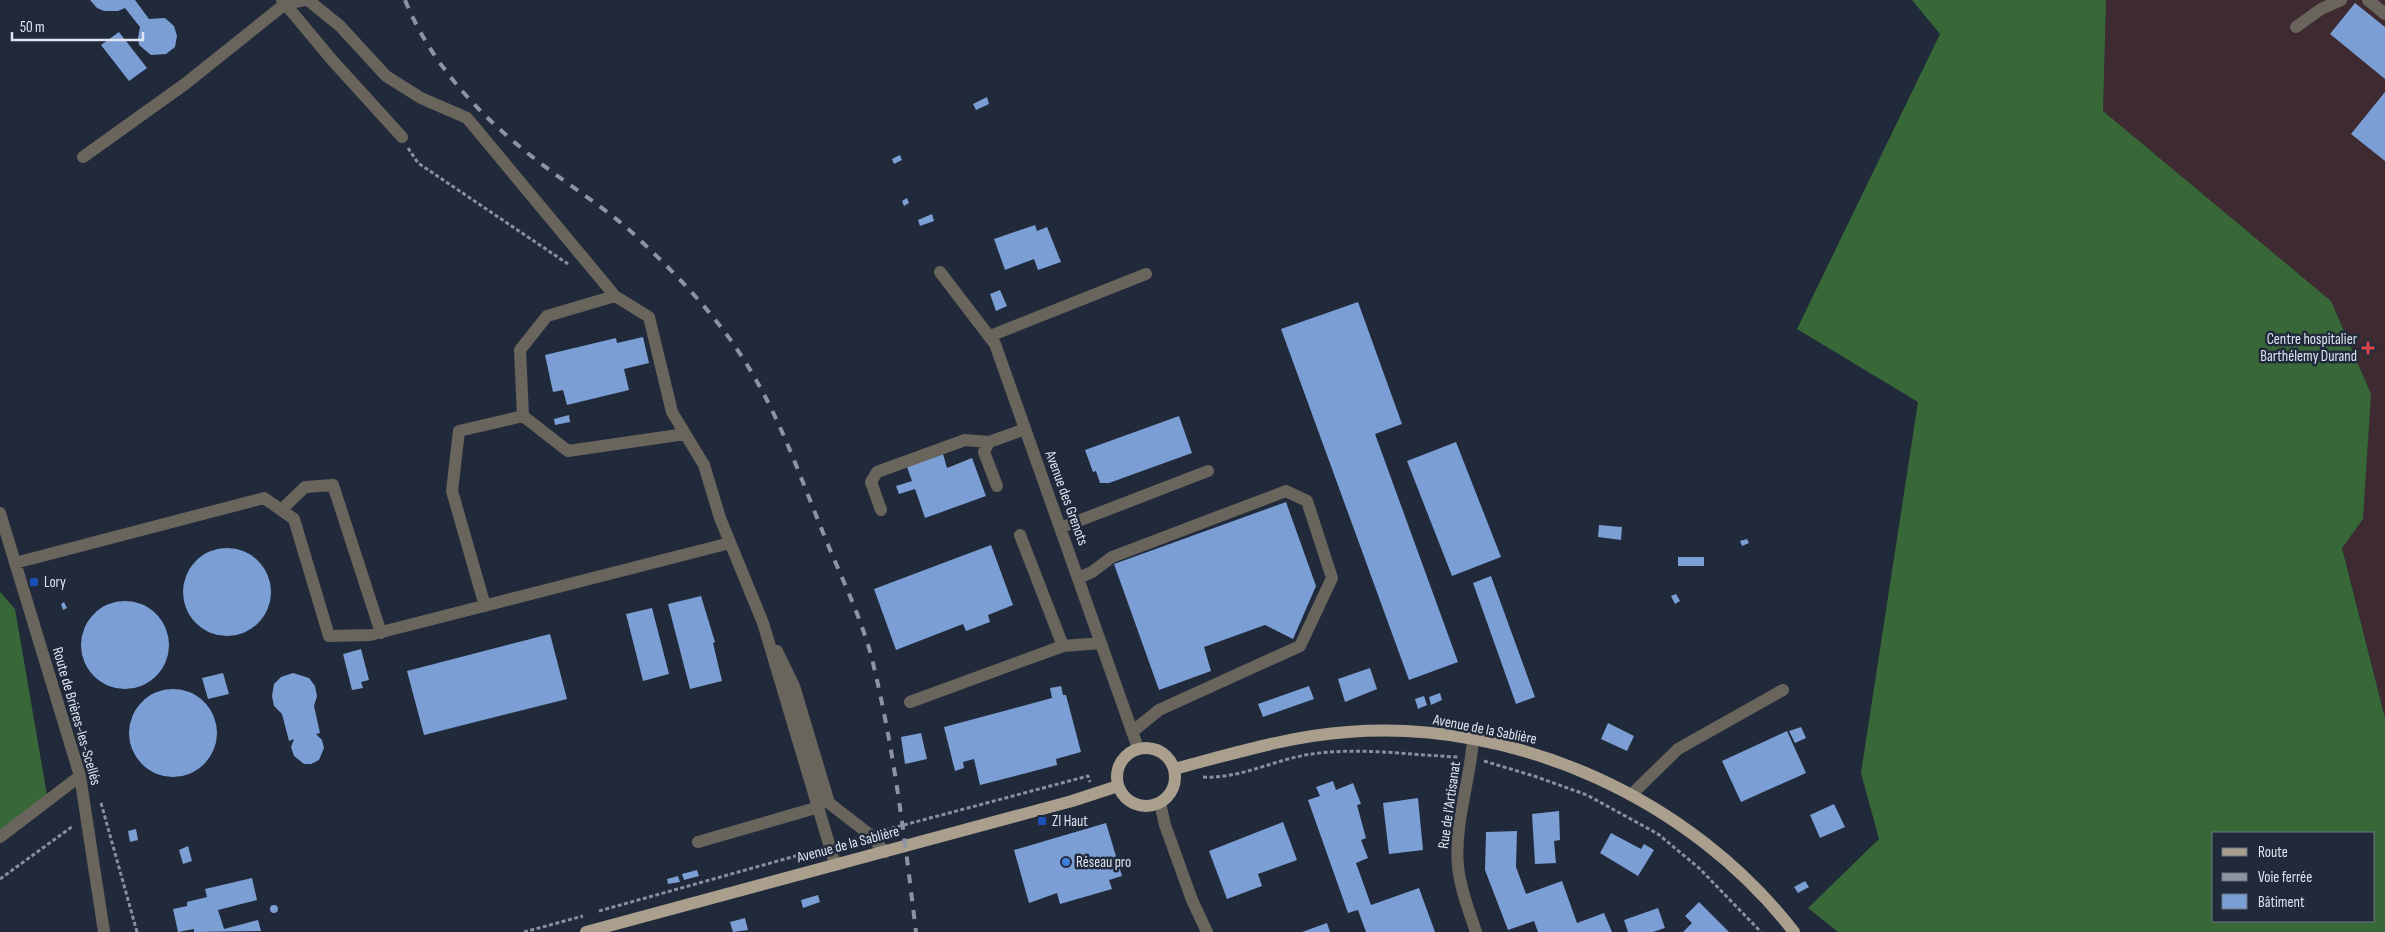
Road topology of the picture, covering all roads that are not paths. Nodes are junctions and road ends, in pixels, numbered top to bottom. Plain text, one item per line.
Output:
1 (306, 0) edge
2 (2341, 0) edge
3 (2368, 0) edge
4 (284, 2) edge
5 (2385, 14) edge
6 (2296, 27) dead end
7 (402, 136) road end
8 (83, 157) dead end
9 (940, 272) dead end
10 (1146, 274) dead end
11 (615, 296) junction
12 (990, 336) junction
13 (522, 416) junction
14 (1025, 430) junction
15 (686, 434) junction
16 (989, 442) junction
17 (1208, 471) dead end
18 (997, 486) dead end
19 (281, 510) junction
20 (881, 510) dead end
21 (0, 513) edge
22 (1060, 528) junction
23 (1020, 534) dead end
24 (730, 543) junction
25 (15, 563) junction
26 (1078, 578) junction
27 (485, 606) junction
28 (763, 623) junction
29 (381, 632) junction
30 (1101, 643) junction
31 (1063, 646) junction
32 (1782, 690) dead end
33 (910, 702) dead end
34 (1132, 732) junction
35 (1473, 740) junction
36 (1138, 748) junction
37 (1174, 769) junction
38 (80, 776) junction
39 (1118, 786) junction
40 (1631, 795) junction
41 (1160, 803) junction
42 (819, 807) junction
43 (0, 837) edge
44 (698, 842) dead end
45 (884, 852) junction
46 (835, 864) junction
47 (104, 932) edge
48 (586, 932) edge
49 (1207, 932) edge
50 (1476, 932) edge
51 (1794, 932) edge

1 - 4 street
1 - 11 street
2 - 6 street
3 - 5 street
4 - 7 street
4 - 8 street
9 - 12 street, Avenue des Grenots
10 - 12 street
11 - 13 street
11 - 15 street
12 - 14 street, Avenue des Grenots
13 - 15 street
13 - 27 street
14 - 16 street
14 - 22 street, Avenue des Grenots
15 - 24 street
16 - 18 street
16 - 20 street
17 - 22 street
19 - 25 street
19 - 29 street
19 - 29 street
21 - 25 street, Route de Brières-les-Scellés
22 - 26 street, Avenue des Grenots
23 - 31 street
24 - 27 street
24 - 28 street
25 - 38 street, Route de Brières-les-Scellés
26 - 30 street, Avenue des Grenots
26 - 34 street
27 - 29 street
28 - 42 street
28 - 45 street
30 - 31 street
30 - 34 street, Avenue des Grenots
31 - 33 street
32 - 40 street
34 - 36 street, Avenue des Grenots
35 - 37 main road, Avenue de la Sablière
35 - 40 main road, Avenue de la Sablière
35 - 50 street, Rue de l'Artisanat
36 - 37 main road
36 - 39 main road
37 - 41 main road
38 - 43 street
38 - 47 street, Route de Brières-les-Scellés
39 - 41 main road
39 - 45 main road, Avenue de la Sablière
40 - 51 main road, Avenue de la Sablière
41 - 49 street
42 - 44 street
42 - 46 street
45 - 46 main road, Avenue de la Sablière
46 - 48 main road, Avenue de la Sablière

